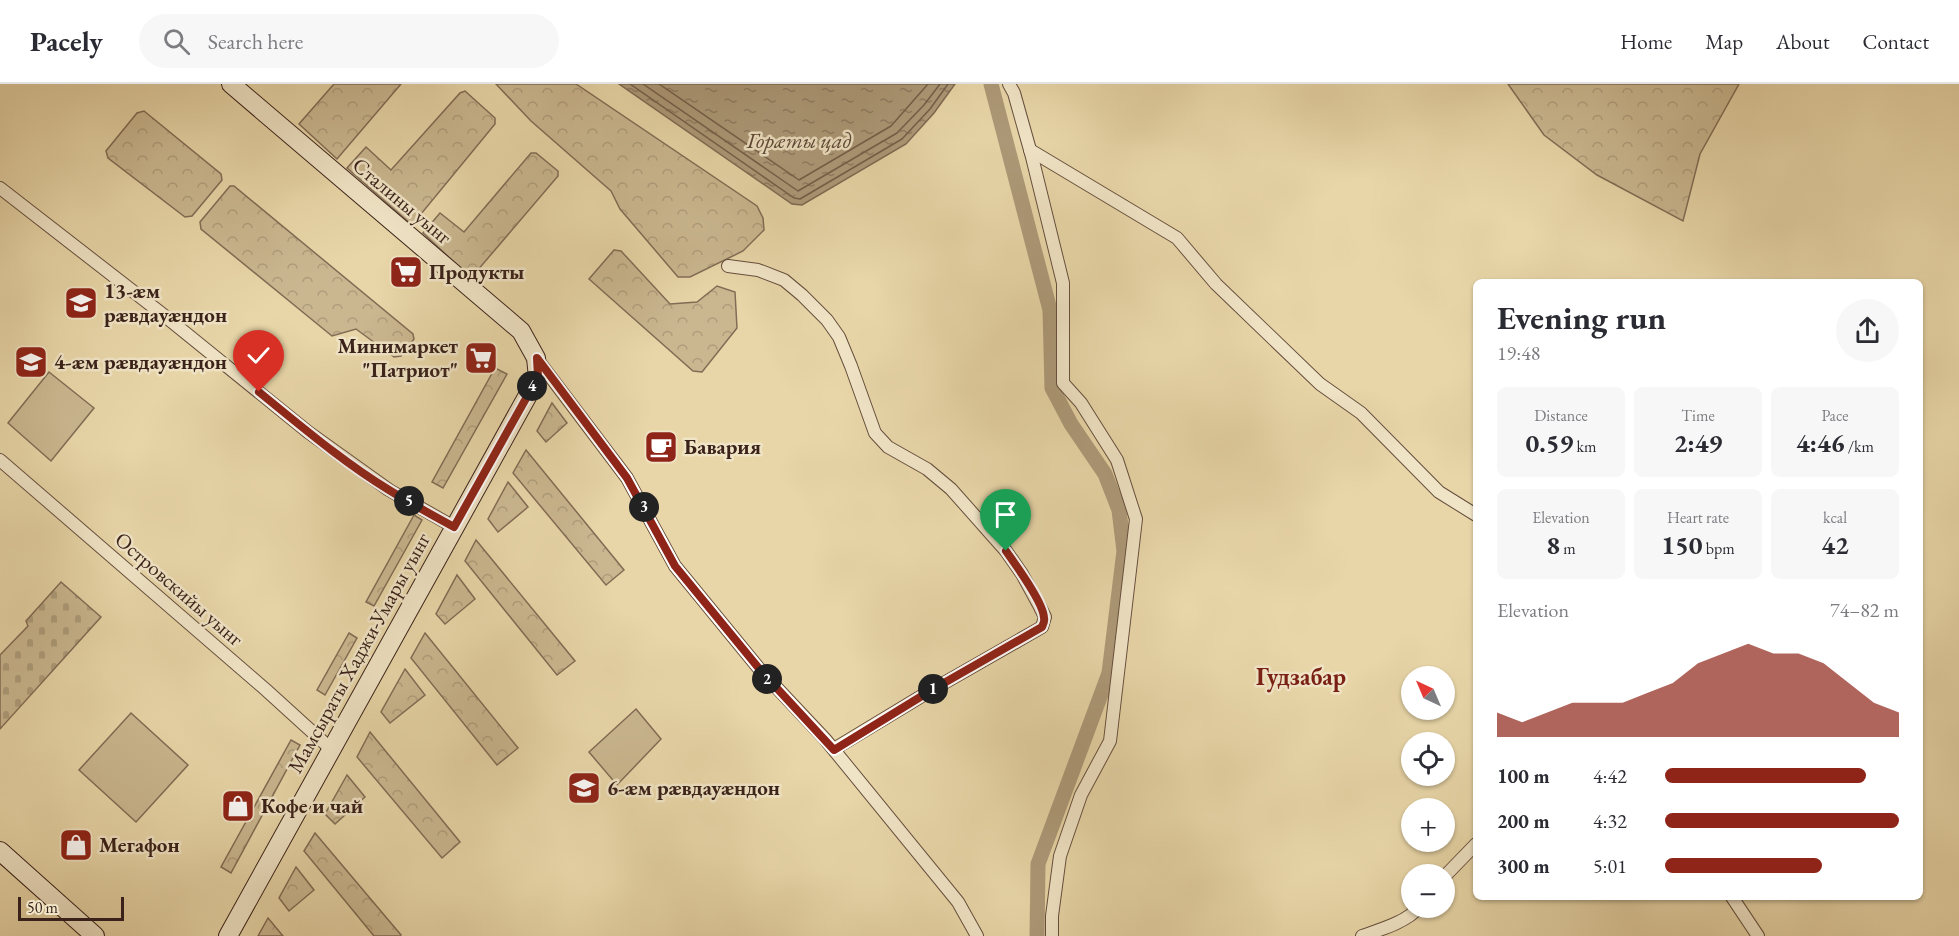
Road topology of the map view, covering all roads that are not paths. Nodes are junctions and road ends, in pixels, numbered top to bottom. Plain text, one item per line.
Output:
1 (231, 84) edge
2 (1009, 84) edge
3 (1030, 150) junction
4 (0, 188) edge
5 (728, 266) dead end
6 (537, 358) junction
7 (0, 460) edge
8 (1473, 513) edge
9 (454, 527) junction
10 (331, 749) junction
11 (834, 750) junction
12 (1473, 847) edge
13 (0, 851) edge
14 (1455, 866) edge
15 (1734, 900) edge
16 (1403, 918) edge
17 (90, 934) edge
18 (228, 936) edge
19 (977, 936) edge
20 (1052, 936) edge
21 (1362, 936) edge
22 (1758, 936) edge

1 - 6 street, Сталины уынг
2 - 3 street
3 - 8 street
3 - 20 street
4 - 9 street
5 - 11 street
6 - 9 street, Мамсыраты Хаджи-Умары уынг
6 - 11 street
7 - 10 street, Островскийы уынг
9 - 10 street, Мамсыраты Хаджи-Умары уынг
10 - 18 street, Мамсыраты Хаджи-Умары уынг
11 - 19 street
12 - 14 street
13 - 17 street
15 - 22 street
16 - 21 street

